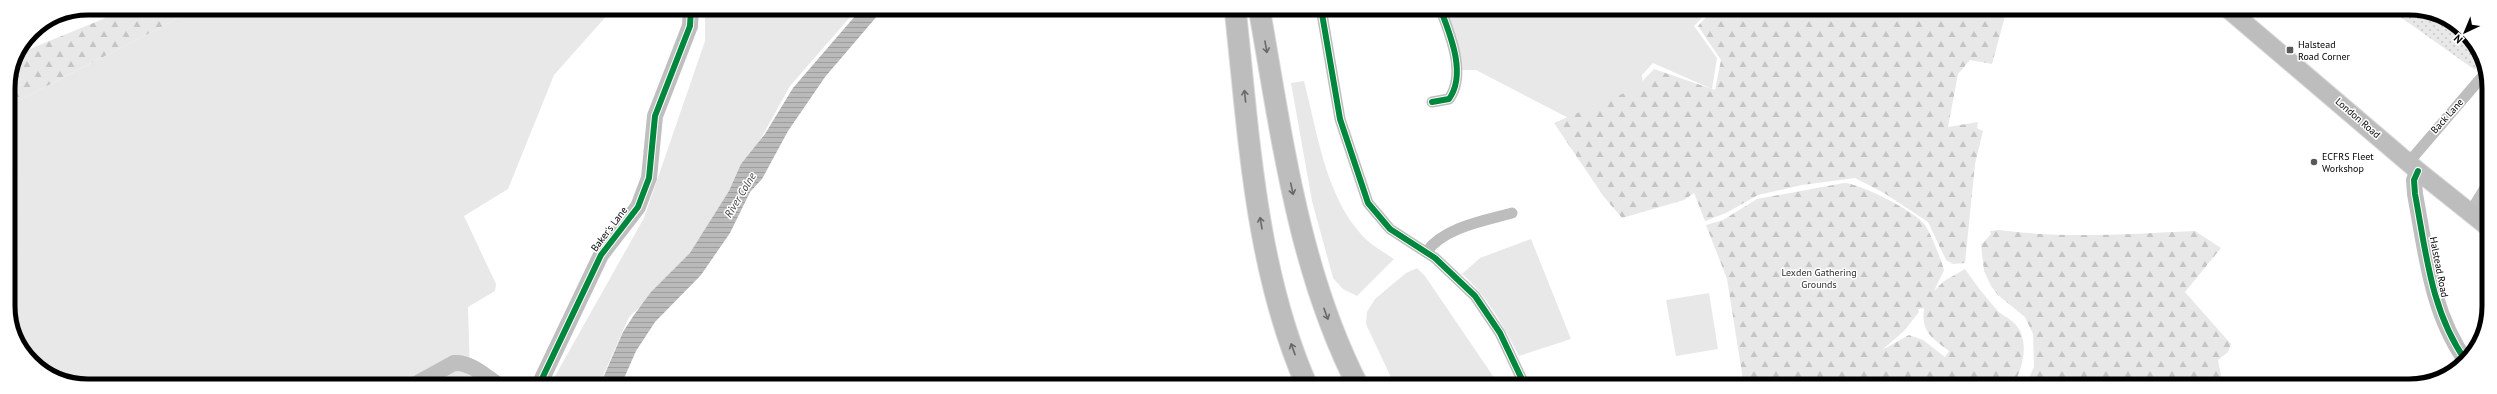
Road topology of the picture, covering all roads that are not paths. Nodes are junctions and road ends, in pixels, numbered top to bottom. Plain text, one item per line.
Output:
1 (691, 15) edge
2 (1236, 15) edge
3 (1260, 15) edge
4 (1322, 15) edge
5 (1442, 15) edge
6 (2235, 15) edge
7 (2481, 79) edge
8 (1432, 102) dead end
9 (2413, 166) junction
10 (2482, 198) edge
11 (1512, 213) dead end
12 (2472, 214) junction
13 (2482, 222) edge
14 (1426, 252) junction
15 (2463, 355) edge
16 (425, 379) edge
17 (488, 379) edge
18 (542, 379) edge
19 (1304, 379) edge
20 (1355, 379) edge
21 (1522, 379) edge

1 - 18 street, Baker's Lane
19 -> 2 highway
3 -> 20 highway
4 - 14 street
5 - 8 street
6 - 9 main road, London Road
7 - 9 street, Back Lane
9 - 12 main road, London Road
9 - 15 street, Halstead Road
10 - 12 street
11 - 14 street
12 - 13 main road, London Road
14 - 21 street
16 - 17 street

